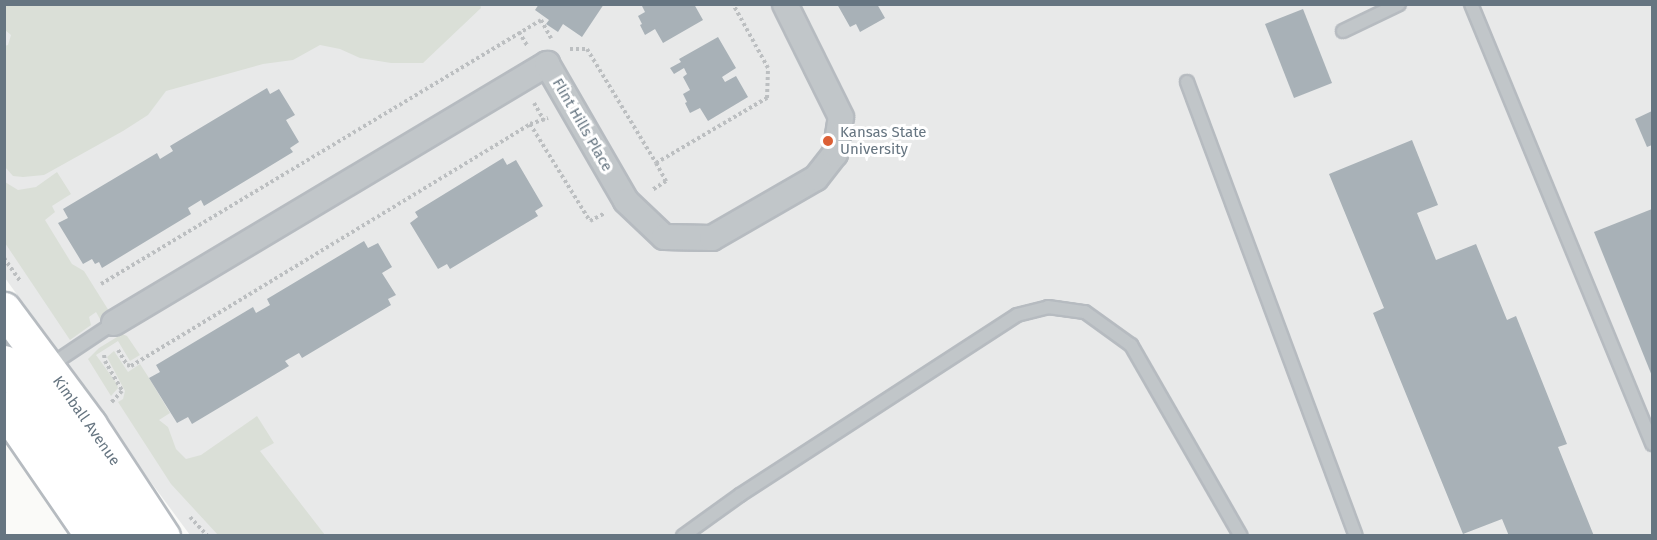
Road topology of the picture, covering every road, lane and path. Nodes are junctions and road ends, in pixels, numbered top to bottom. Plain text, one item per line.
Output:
1 (733, 4) edge
2 (784, 4) edge
3 (1399, 4) edge
4 (1471, 4) edge
5 (1343, 31) dead end
6 (552, 39) dead end
7 (587, 49) dead end
8 (1187, 82) dead end
9 (656, 164) junction
10 (666, 181) dead end
11 (590, 221) dead end
12 (101, 284) dead end
13 (4, 309) edge
14 (114, 323) joint
15 (4, 362) edge
16 (48, 367) junction
17 (108, 405) dead end
18 (4, 408) edge
19 (1653, 444) edge
20 (92, 536) edge
21 (127, 536) edge
22 (163, 536) edge
23 (683, 536) edge
24 (1241, 536) edge
25 (1356, 536) edge

1 - 9 path
2 - 14 street, Flint Hills Place
3 - 5 lane
4 - 19 lane
6 - 12 path
7 - 9 path
8 - 25 lane
9 - 10 path
11 - 17 path
13 - 16 main road, Kimball Avenue
14 - 16 lane
15 - 21 main road
16 - 22 main road, Kimball Avenue
18 - 20 main road
23 - 24 lane

